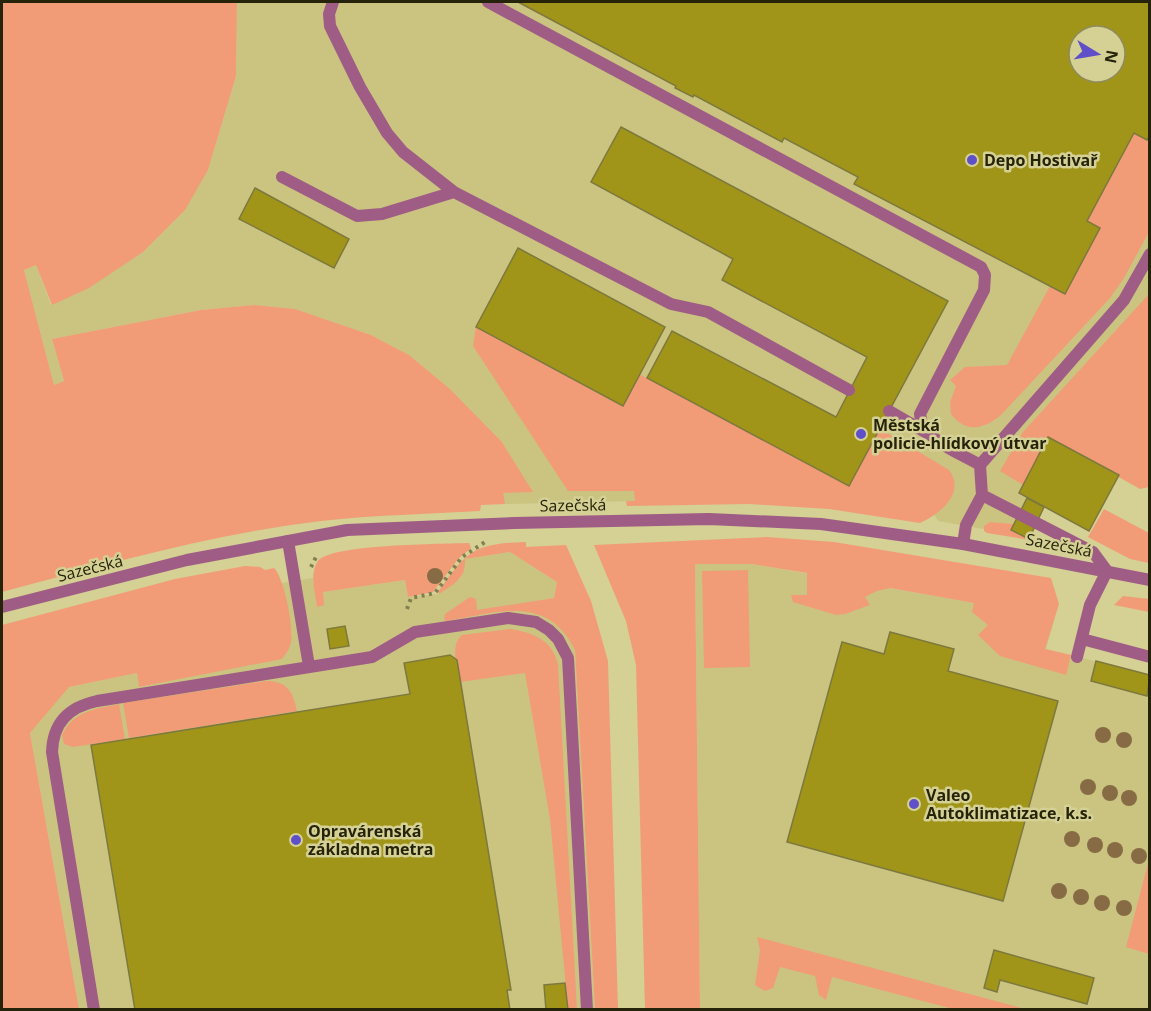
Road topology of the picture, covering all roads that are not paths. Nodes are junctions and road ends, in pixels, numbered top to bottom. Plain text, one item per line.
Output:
1 (333, 2) edge
2 (488, 2) edge
3 (282, 177) dead end
4 (454, 192) junction
5 (1149, 254) edge
6 (849, 390) dead end
7 (889, 411) dead end
8 (928, 434) junction
9 (980, 465) junction
10 (982, 495) junction
11 (288, 541) junction
12 (963, 544) junction
13 (1107, 571) junction
14 (1149, 580) edge
15 (2, 607) edge
16 (1082, 639) junction
17 (1077, 657) dead end
18 (1149, 657) edge
19 (309, 666) junction
20 (94, 1010) edge
21 (587, 1010) edge

1 - 4 street
2 - 8 street
3 - 4 street
4 - 6 street
5 - 9 street
7 - 8 street
8 - 9 street
9 - 10 street
10 - 12 street
10 - 13 street
11 - 12 street, Sazečská
11 - 15 street, Sazečská
11 - 19 street
12 - 13 street, Sazečská
13 - 14 street, Sazečská
13 - 16 street
16 - 17 street
16 - 18 street
19 - 20 street
19 - 21 street

